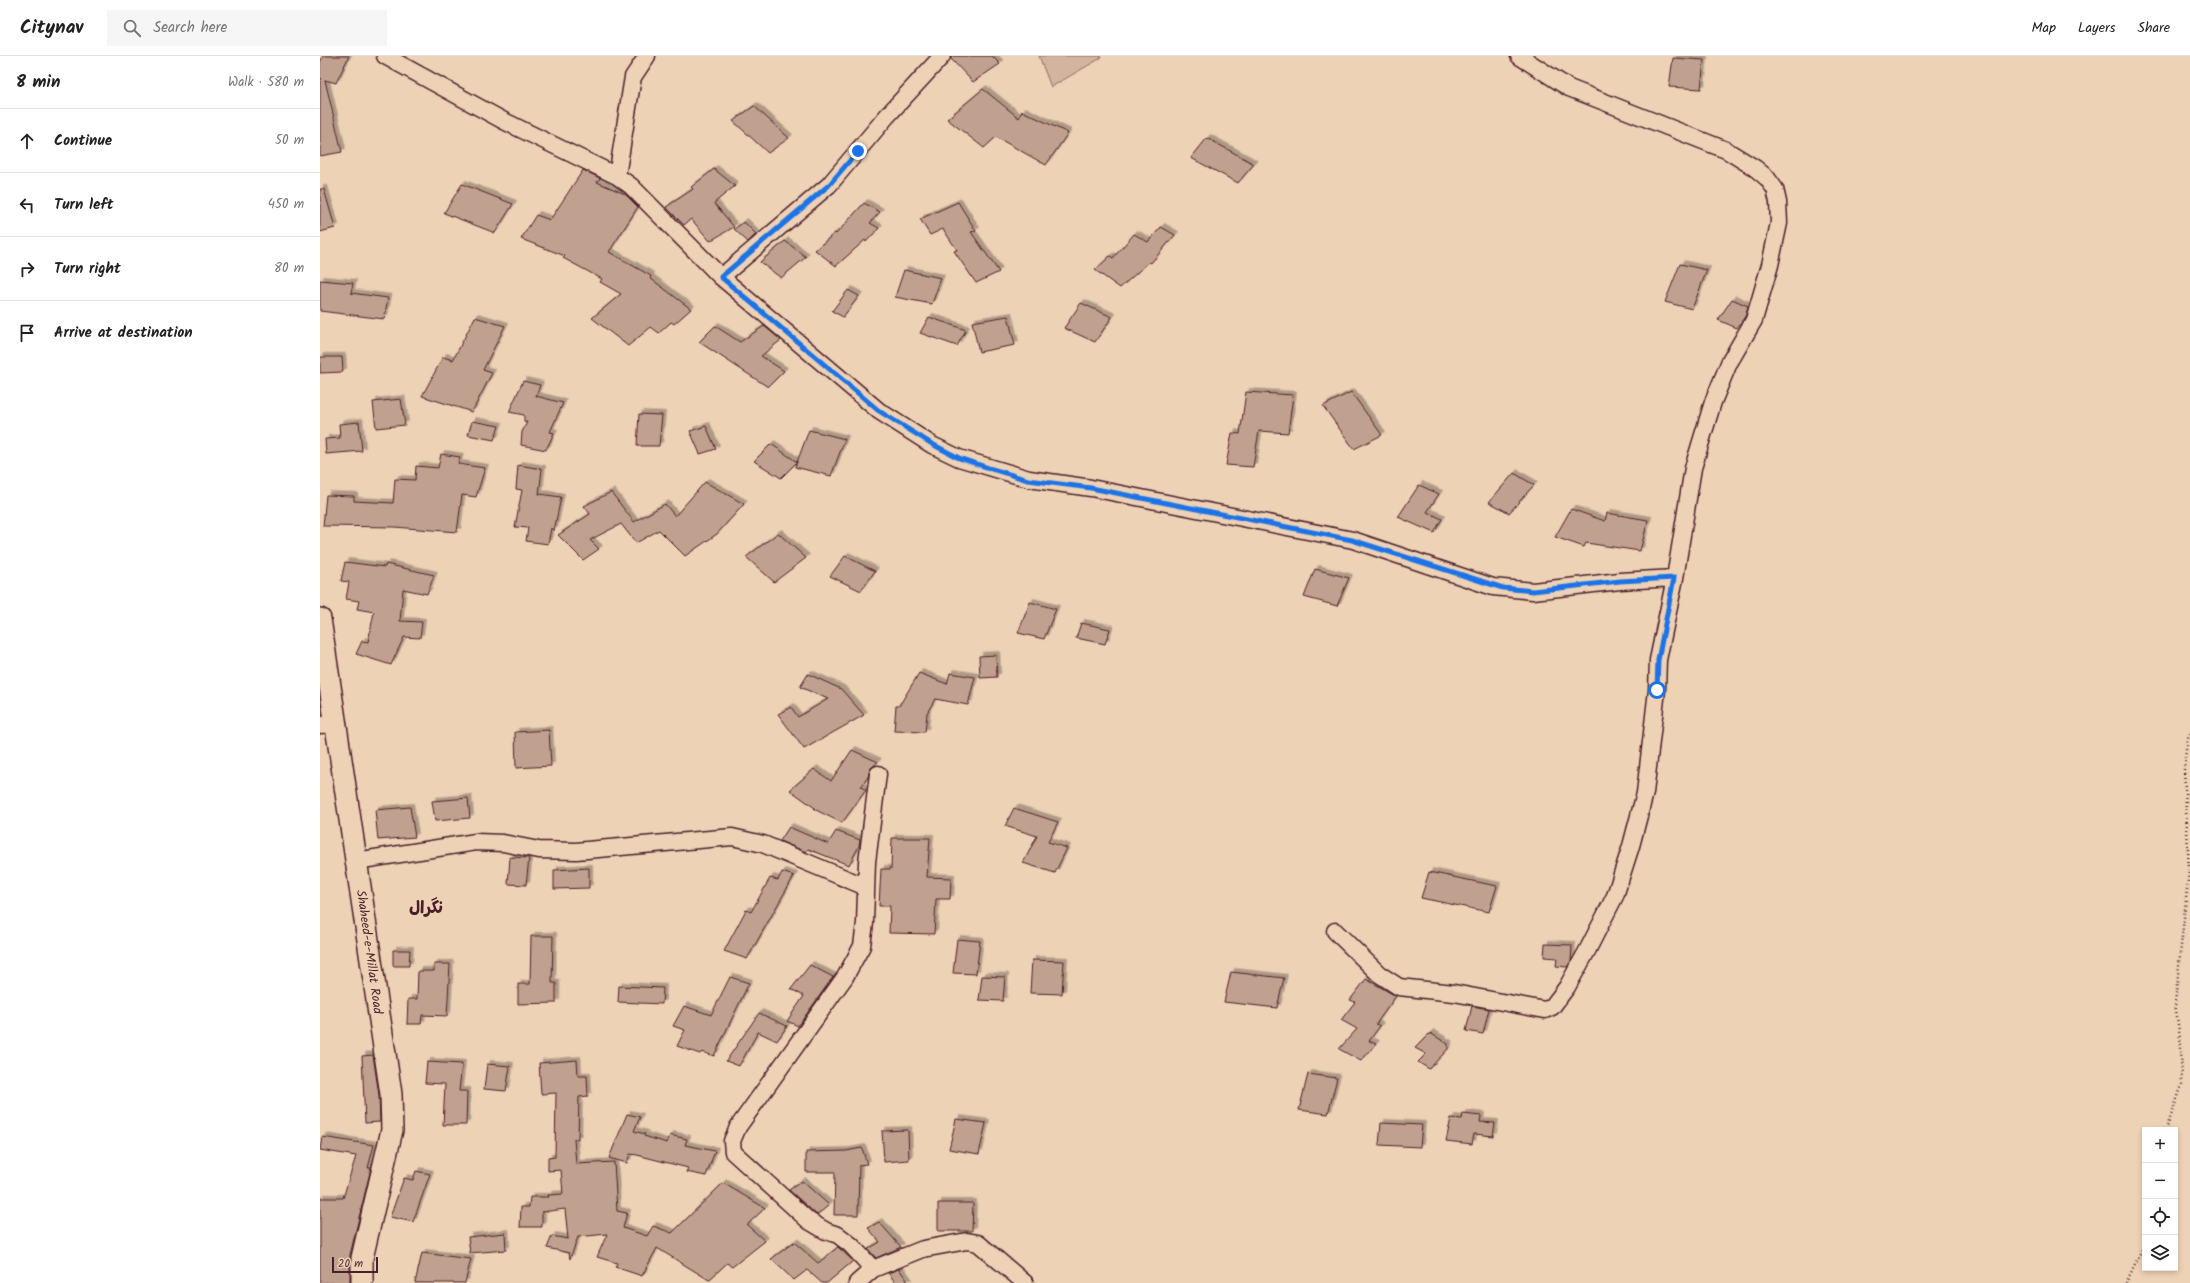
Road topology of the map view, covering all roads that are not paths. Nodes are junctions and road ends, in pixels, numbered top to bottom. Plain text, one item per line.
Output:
1 (385, 56) edge
2 (647, 56) edge
3 (942, 56) edge
4 (1519, 56) edge
5 (617, 176) junction
6 (721, 277) junction
7 (1674, 578) junction
8 (320, 619) edge
9 (328, 724) edge
10 (878, 774) dead end
11 (356, 861) junction
12 (866, 887) junction
13 (1335, 931) dead end
14 (873, 1269) junction
15 (362, 1283) edge
16 (857, 1283) edge
17 (1025, 1283) edge

1 - 5 street
2 - 5 street
3 - 6 street
4 - 7 street
5 - 6 street
6 - 7 street
7 - 13 street
8 - 9 main road, Shaheed-e-Millat Road
9 - 11 main road, Shaheed-e-Millat Road
10 - 12 street
11 - 12 street
11 - 15 main road, Shaheed-e-Millat Road
12 - 14 street
14 - 16 street
14 - 17 street

